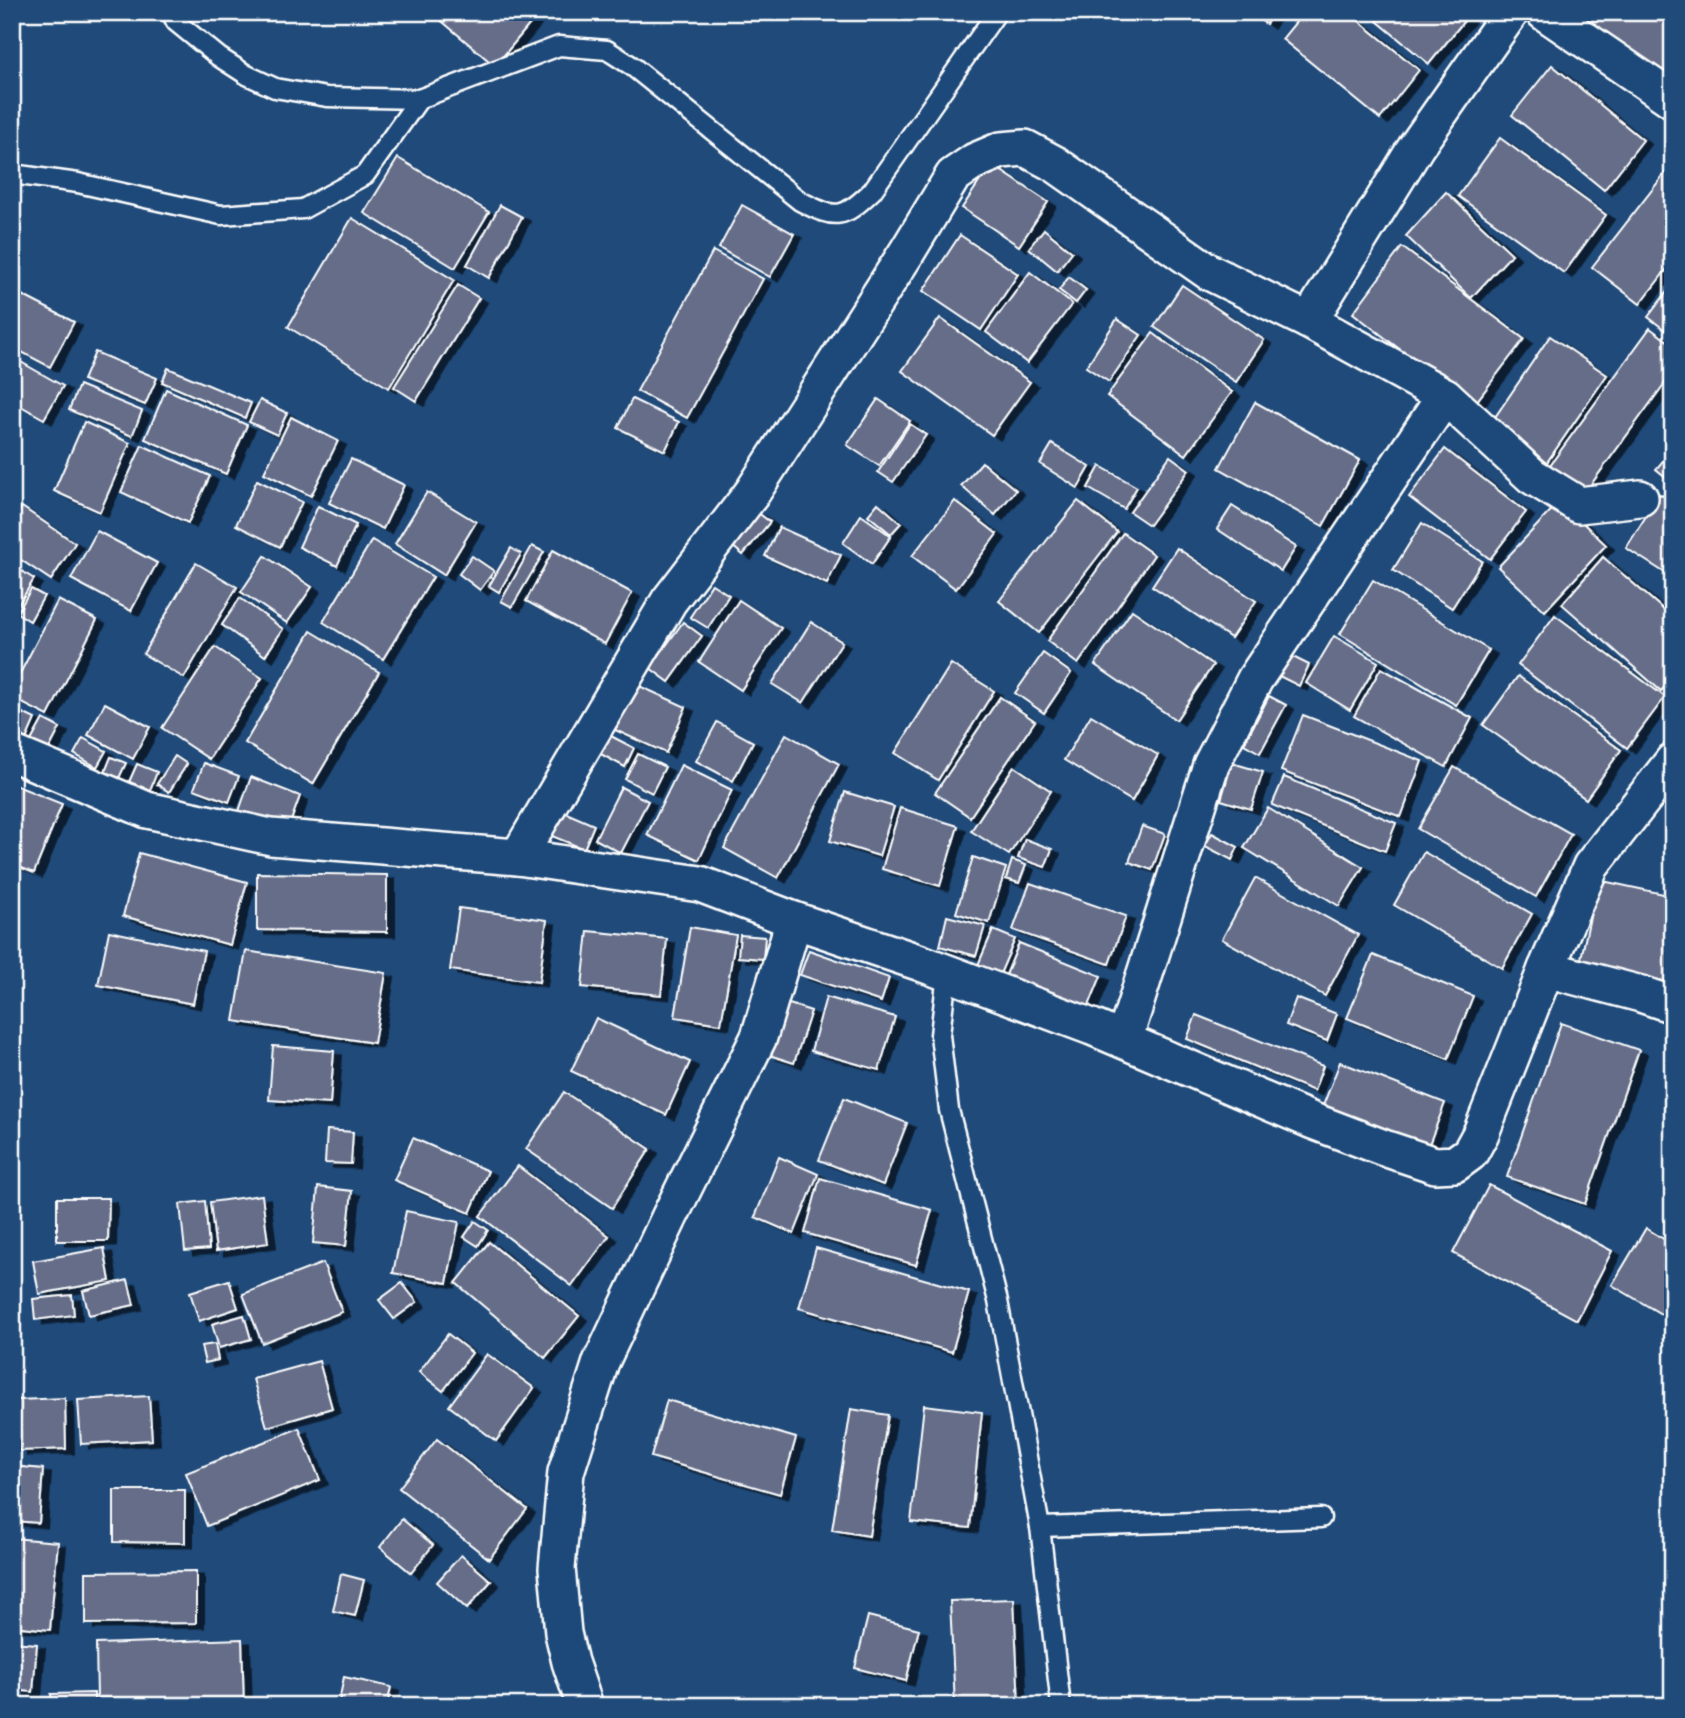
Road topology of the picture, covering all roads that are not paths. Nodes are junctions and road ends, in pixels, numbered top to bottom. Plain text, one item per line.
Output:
1 (171, 12) edge
2 (997, 12) edge
3 (1511, 12) edge
4 (1544, 12) edge
5 (419, 99) junction
6 (1673, 100) edge
7 (12, 174) edge
8 (1309, 320) junction
9 (1445, 396) junction
10 (1640, 498) dead end
11 (12, 753) edge
12 (1673, 761) edge
13 (518, 857) junction
14 (794, 920) junction
15 (1546, 969) junction
16 (947, 973) junction
17 (1673, 1004) edge
18 (1124, 1040) junction
19 (1321, 1518) dead end
20 (1040, 1527) junction
21 (585, 1706) edge
22 (1061, 1706) edge

1 - 5 lane
2 - 5 lane
3 - 8 street
4 - 6 street
5 - 7 lane
8 - 9 street
8 - 13 street
9 - 10 street
9 - 18 street
11 - 13 street
12 - 15 street
13 - 14 street
14 - 16 street
14 - 21 street
15 - 17 street
15 - 18 street
16 - 18 street
16 - 20 lane
19 - 20 lane
20 - 22 lane

